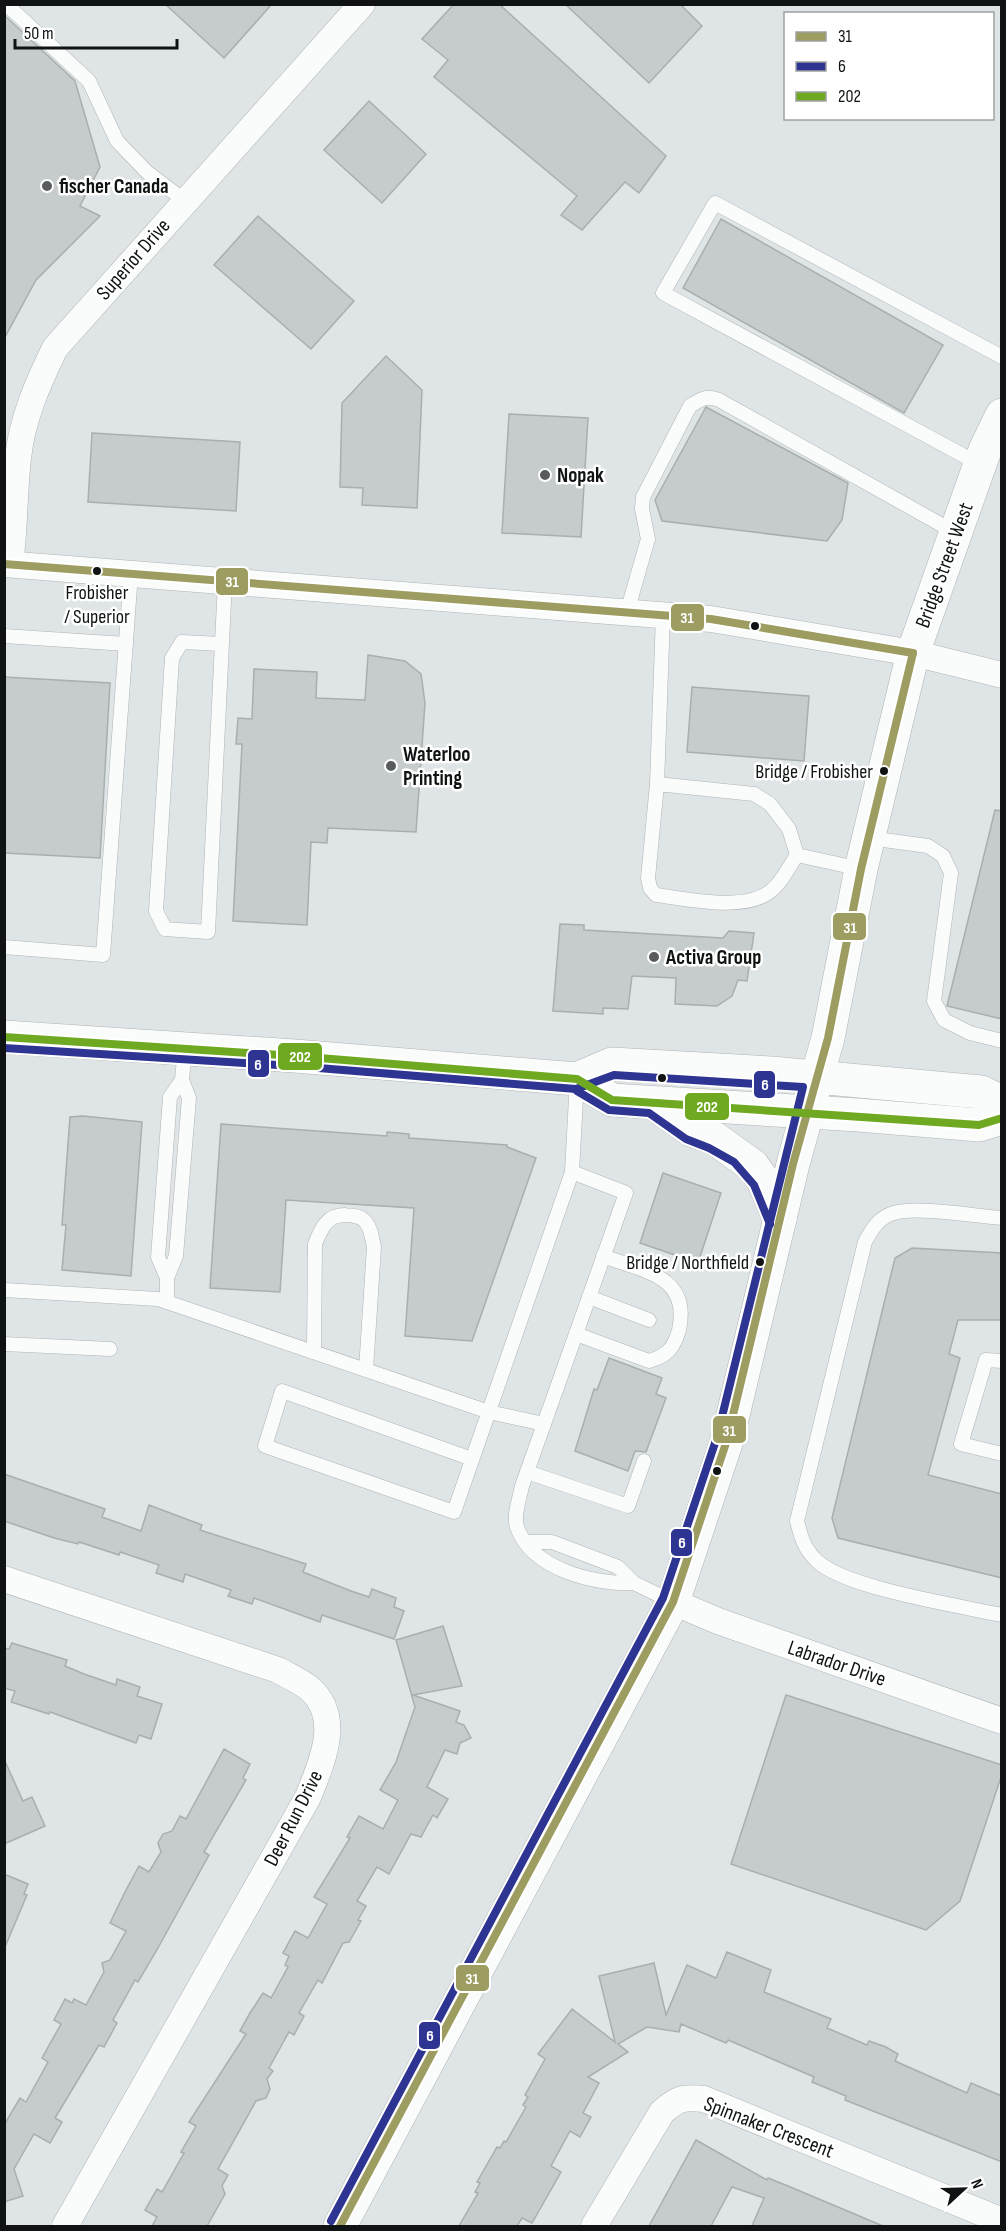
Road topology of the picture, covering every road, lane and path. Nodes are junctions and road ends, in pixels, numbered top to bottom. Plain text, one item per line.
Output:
1 (6, 4) edge
2 (362, 4) edge
3 (185, 201) junction
4 (1002, 357) edge
5 (1002, 415) edge
6 (981, 465) junction
7 (956, 533) junction
8 (7, 564) edge
9 (131, 573) junction
10 (225, 581) junction
11 (627, 612) junction
12 (663, 615) junction
13 (4, 636) edge
14 (126, 644) junction
15 (221, 644) junction
16 (913, 653) junction
17 (1002, 675) edge
18 (657, 784) junction
19 (865, 853) junction
20 (797, 855) junction
21 (4, 947) edge
22 (4, 1037) edge
23 (1002, 1041) edge
24 (183, 1064) junction
25 (817, 1077) junction
26 (577, 1079) junction
27 (1002, 1102) edge
28 (653, 1103) junction
29 (807, 1112) junction
30 (1002, 1118) edge
31 (572, 1172) junction
32 (1002, 1218) edge
33 (780, 1220) junction
34 (603, 1256) junction
35 (4, 1290) edge
36 (589, 1297) junction
37 (167, 1302) junction
38 (649, 1320) dead end
39 (576, 1334) junction
40 (4, 1344) edge
41 (110, 1349) dead end
42 (314, 1352) junction
43 (1002, 1361) edge
44 (366, 1370) junction
45 (489, 1412) junction
46 (544, 1424) junction
47 (1002, 1454) edge
48 (472, 1459) junction
49 (644, 1461) dead end
50 (527, 1472) junction
51 (525, 1542) junction
52 (4, 1580) edge
53 (634, 1583) junction
54 (673, 1602) junction
55 (1002, 1615) edge
56 (1002, 1721) edge
57 (1002, 2221) edge
58 (65, 2226) edge
59 (340, 2226) edge
60 (594, 2226) edge

1 - 3 lane
2 - 3 street, Superior Drive
3 - 8 street, Superior Drive
4 - 6 lane
5 - 6 main road, Bridge Street West
6 - 7 main road, Bridge Street West
7 - 11 lane
7 - 16 main road, Bridge Street West
8 - 9 street
9 - 10 street
9 - 14 lane
10 - 11 street
10 - 15 lane
11 - 12 street
12 - 16 street
12 - 18 lane
13 - 14 lane
14 - 21 lane
15 - 15 lane
16 - 17 street
16 - 19 main road, Bridge Street West
18 - 20 lane
18 - 20 lane
19 - 20 lane
19 - 23 lane
19 - 25 main road, Bridge Street West
22 - 24 main road
24 - 26 main road
24 - 37 lane
25 - 26 main road
25 - 27 main road
25 - 29 main road, Bridge Street West
26 - 28 main road
26 - 31 lane
28 - 29 main road
28 - 33 main road
29 - 30 main road
29 - 33 main road, Bridge Street West
31 - 34 lane
31 - 45 lane
32 - 55 lane
33 - 54 main road, Bridge Street West
34 - 36 lane
34 - 39 lane
35 - 37 lane
36 - 38 lane
36 - 39 lane
37 - 42 lane
39 - 46 lane
40 - 41 lane
42 - 44 lane
42 - 44 lane
43 - 47 lane
44 - 45 lane
45 - 46 lane
45 - 48 lane
46 - 50 lane
48 - 48 lane
49 - 50 lane
50 - 51 lane
51 - 53 lane
51 - 53 lane
52 - 58 street, Deer Run Drive
53 - 54 lane
54 - 56 street, Labrador Drive
54 - 59 main road, Bridge Street West
57 - 60 street, Spinnaker Crescent

